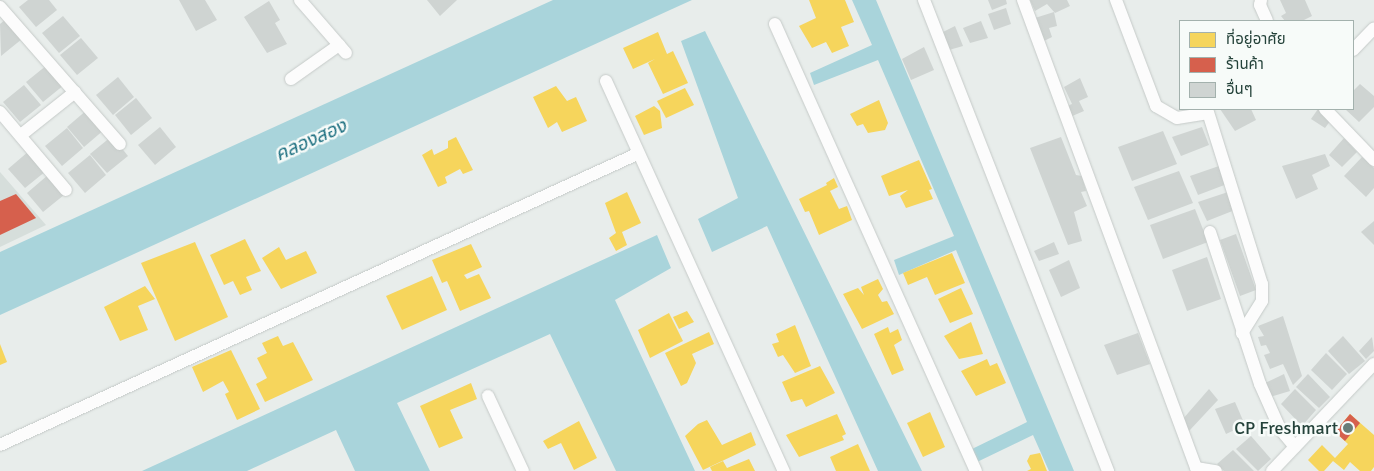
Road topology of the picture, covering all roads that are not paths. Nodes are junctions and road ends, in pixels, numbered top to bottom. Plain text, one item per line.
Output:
1 (300, 0) edge
2 (924, 0) edge
3 (1024, 0) edge
4 (1116, 0) edge
5 (1262, 0) edge
6 (0, 7) edge
7 (1267, 20) edge
8 (775, 24) dead end
9 (1374, 28) edge
10 (1354, 49) edge
11 (290, 79) dead end
12 (606, 81) dead end
13 (75, 92) junction
14 (1325, 110) edge
15 (1207, 111) edge
16 (0, 112) edge
17 (21, 135) junction
18 (120, 144) dead end
19 (637, 154) junction
20 (1374, 160) edge
21 (66, 190) dead end
22 (1210, 232) dead end
23 (1242, 333) junction
24 (1374, 364) edge
25 (488, 396) dead end
26 (0, 444) edge
27 (1295, 447) junction
28 (1279, 468) edge
29 (523, 471) edge
30 (784, 471) edge
31 (976, 471) edge
32 (1108, 471) edge
33 (1216, 471) edge

1 - 11 street
2 - 32 street
3 - 33 street
4 - 15 street
5 - 7 street
6 - 13 street
8 - 31 street
9 - 10 street
12 - 19 street
13 - 17 street
13 - 18 street
14 - 20 street
15 - 23 street
16 - 17 street
17 - 21 street
19 - 26 street
19 - 30 street
22 - 23 street
23 - 27 street
24 - 27 street
25 - 29 street
27 - 28 street

